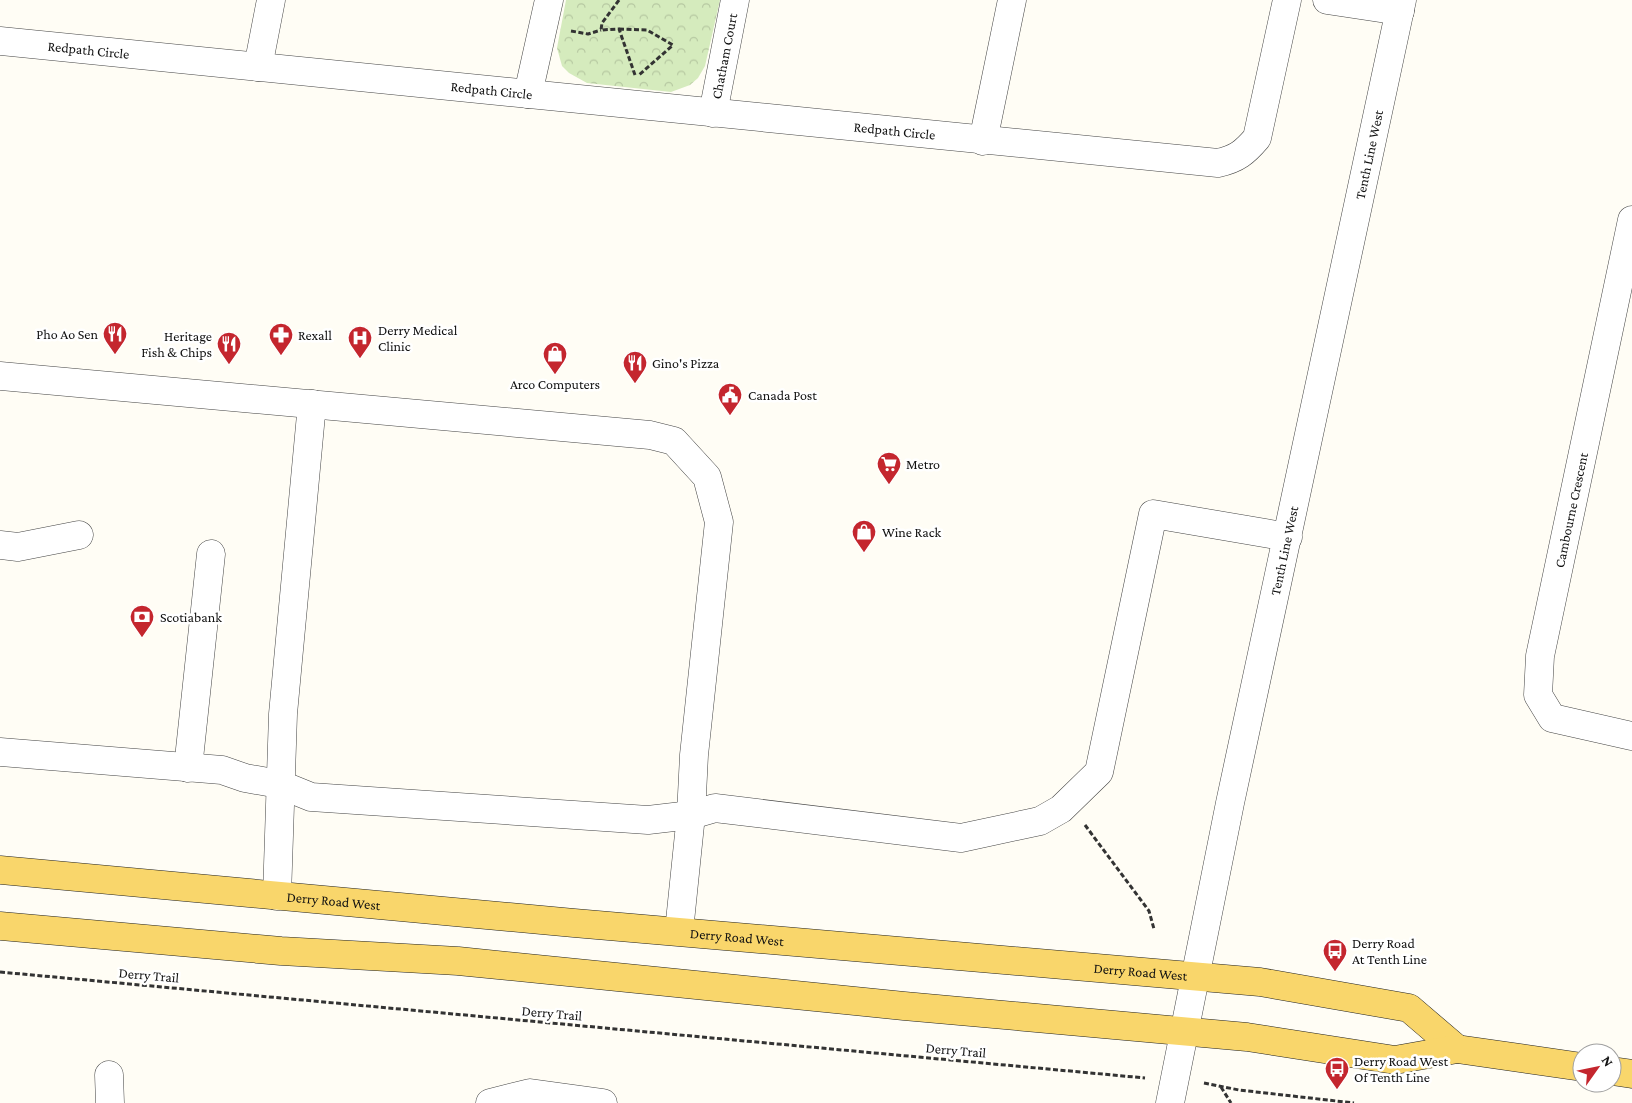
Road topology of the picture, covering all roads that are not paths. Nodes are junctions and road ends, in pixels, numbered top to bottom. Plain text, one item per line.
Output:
1 (271, 0) edge
2 (549, 0) edge
3 (735, 0) edge
4 (1012, 0) edge
5 (1286, 0) edge
6 (1327, 0) edge
7 (1401, 6) edge
8 (0, 41) edge
9 (258, 67) junction
10 (528, 94) junction
11 (714, 113) junction
12 (982, 141) junction
13 (1632, 220) edge
14 (0, 376) edge
15 (312, 404) junction
16 (79, 535) dead end
17 (1288, 537) junction
18 (0, 545) edge
19 (211, 554) dead end
20 (1632, 736) edge
21 (0, 752) edge
22 (188, 768) junction
23 (279, 784) junction
24 (691, 815) junction
25 (0, 870) edge
26 (277, 896) junction
27 (0, 926) edge
28 (679, 931) junction
29 (1195, 977) junction
30 (1184, 1031) junction
31 (1457, 1050) junction
32 (1572, 1066) edge
33 (109, 1075) dead end
34 (110, 1103) edge
35 (490, 1103) edge
36 (603, 1103) edge
37 (1170, 1103) edge

1 - 9 street
2 - 10 street
3 - 11 street, Chatham Court
4 - 12 street
5 - 12 street, Redpath Circle
6 - 7 street
7 - 17 street, Tenth Line West
8 - 9 street, Redpath Circle
9 - 10 street, Redpath Circle
10 - 11 street, Redpath Circle
11 - 12 street, Redpath Circle
13 - 20 street, Cambourne Crescent
14 - 15 street
15 - 23 street
15 - 24 street
16 - 18 street
17 - 24 street
17 - 29 street, Tenth Line West
19 - 22 street
21 - 22 street
22 - 23 street
23 - 24 street
23 - 26 street
24 - 28 street
25 - 26 main road, Derry Road West
26 - 28 main road, Derry Road West
27 - 30 main road
28 - 29 main road, Derry Road West
29 - 30 street, Tenth Line West
29 - 31 main road, Derry Road West
30 - 31 main road
30 - 37 street, Tenth Line West
31 - 32 main road
33 - 34 street
35 - 36 street

